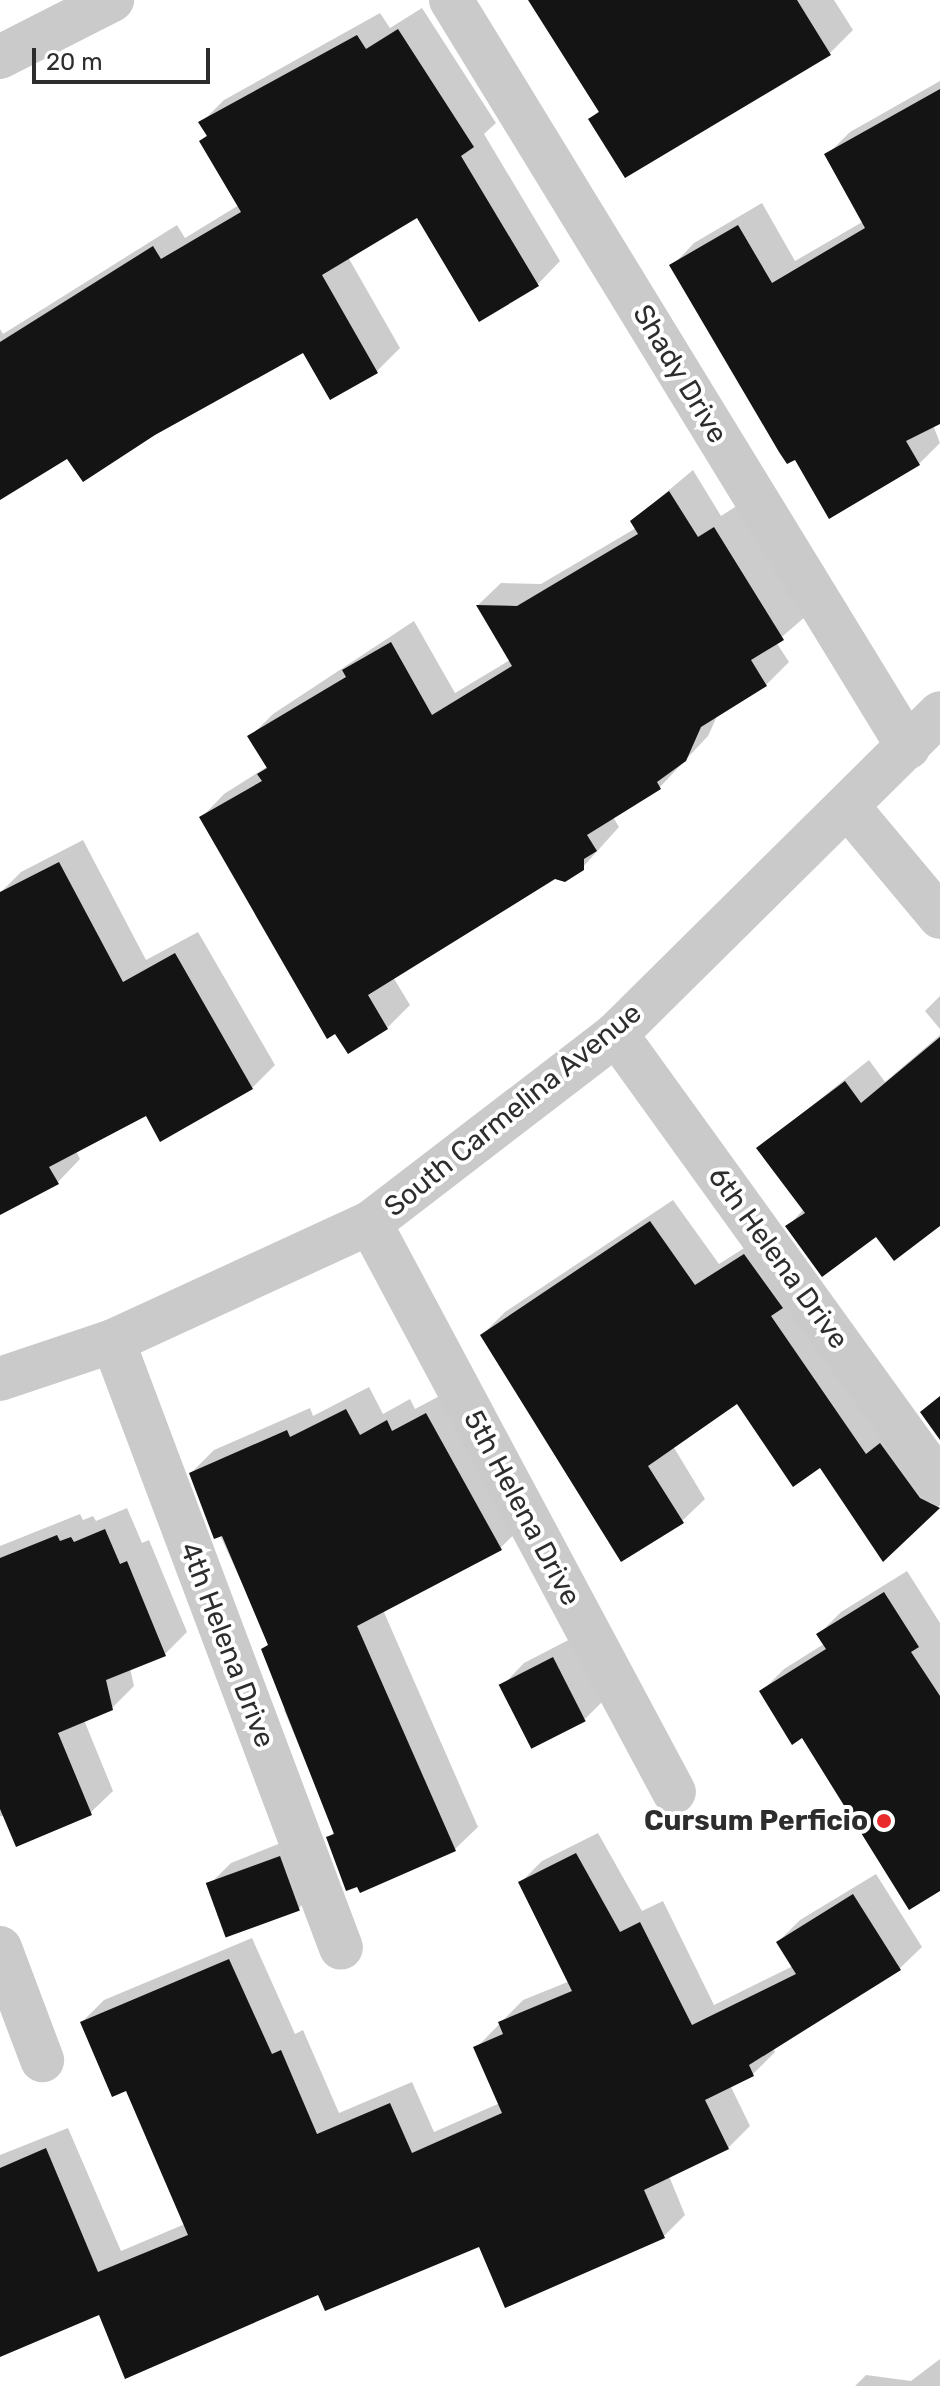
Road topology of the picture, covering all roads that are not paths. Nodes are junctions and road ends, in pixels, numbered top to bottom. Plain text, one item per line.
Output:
1 (112, 0) edge
2 (451, 0) edge
3 (0, 57) edge
4 (940, 713) edge
5 (908, 747) junction
6 (849, 808) junction
7 (940, 917) edge
8 (616, 1034) junction
9 (370, 1223) junction
10 (113, 1341) junction
11 (0, 1379) edge
12 (940, 1483) edge
13 (674, 1792) dead end
14 (0, 1948) edge
15 (341, 1948) dead end
16 (42, 2060) dead end

1 - 3 street
2 - 5 street, Shady Drive
4 - 5 street, South Carmelina Avenue
5 - 6 street, South Carmelina Avenue
6 - 7 street
6 - 8 street, South Carmelina Avenue
8 - 9 street, South Carmelina Avenue
8 - 12 street, 6th Helena Drive
9 - 10 street, South Carmelina Avenue
9 - 13 street, 5th Helena Drive
10 - 11 street, South Carmelina Avenue
10 - 15 street, 4th Helena Drive
14 - 16 street

